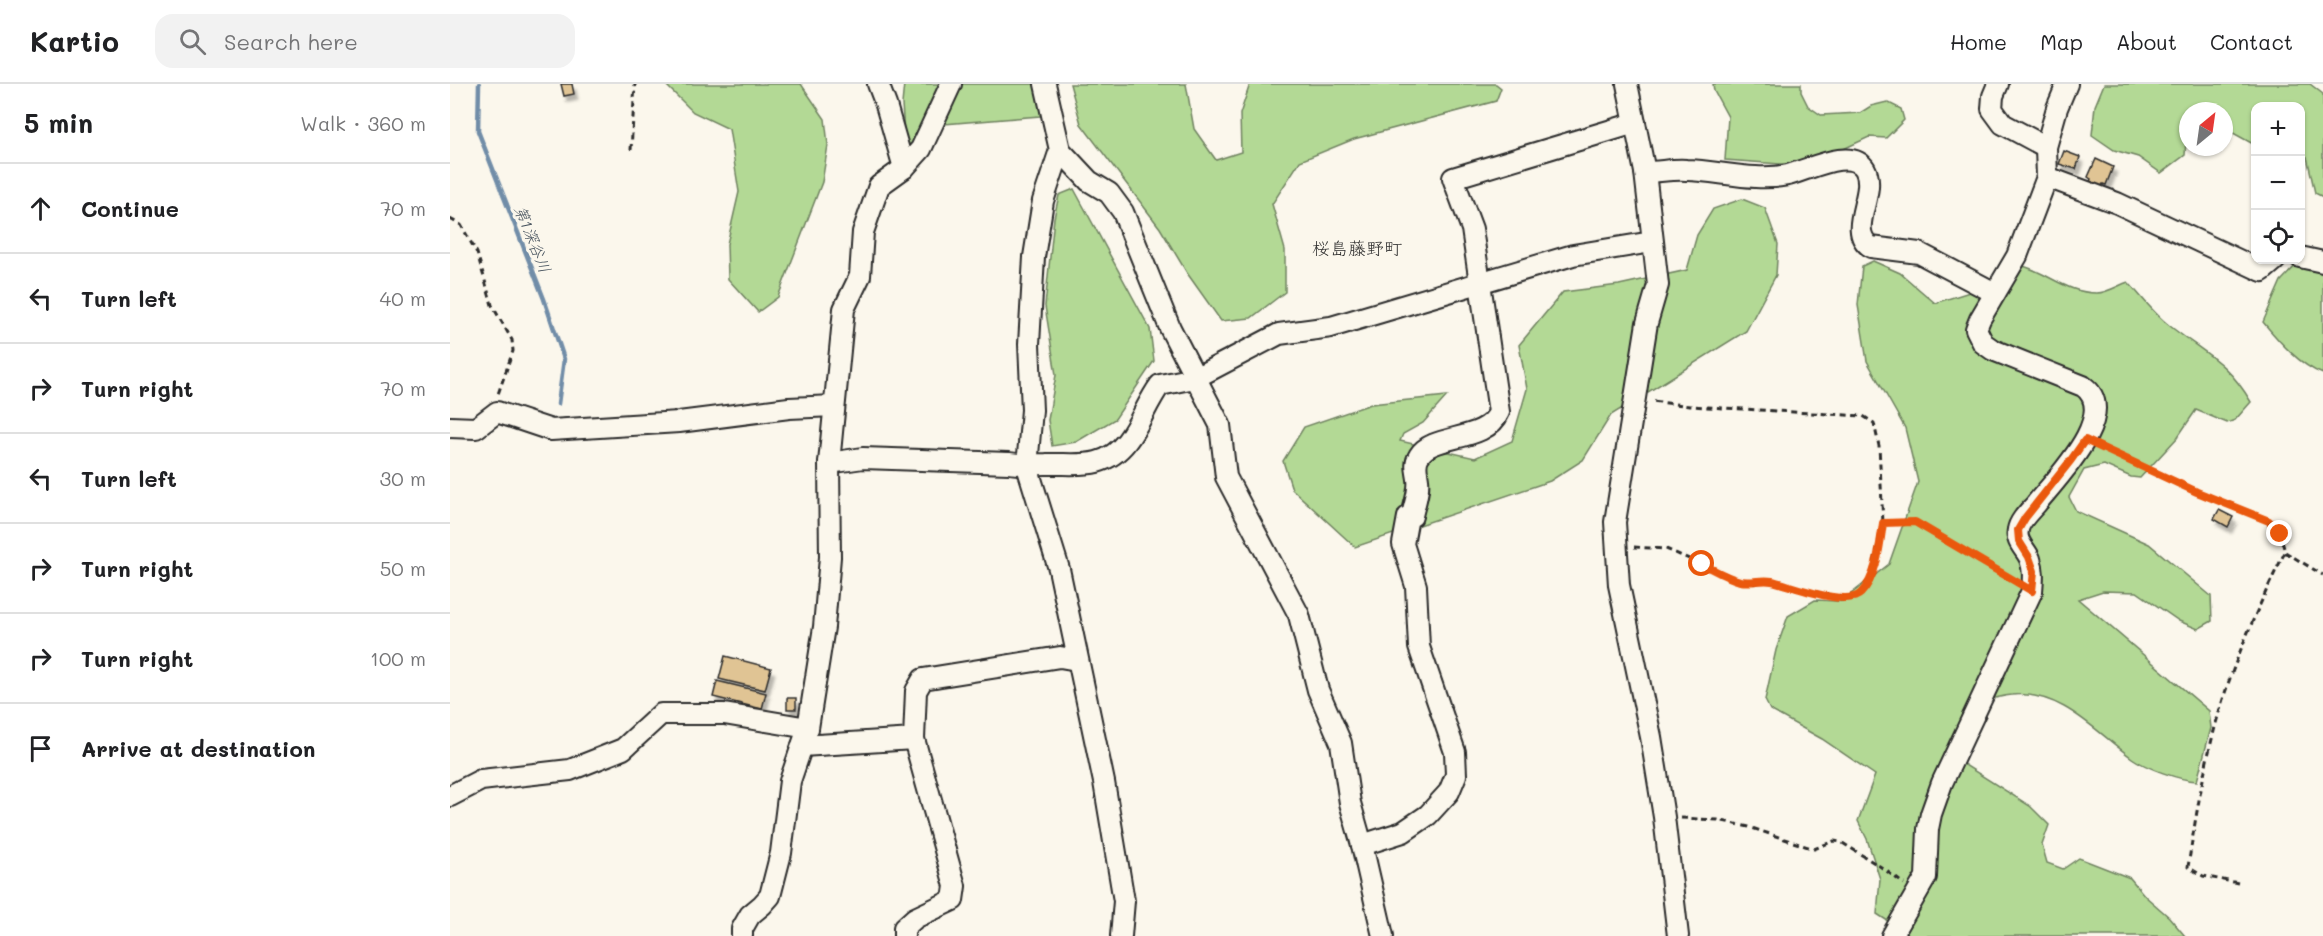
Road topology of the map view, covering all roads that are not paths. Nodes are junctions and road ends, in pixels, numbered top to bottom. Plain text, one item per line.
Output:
1 (878, 84) edge
2 (951, 84) edge
3 (1045, 84) edge
4 (1627, 84) edge
5 (1998, 84) edge
6 (2067, 84) edge
7 (1635, 123) junction
8 (2046, 147) junction
9 (1060, 150) junction
10 (904, 168) junction
11 (1645, 172) junction
12 (2048, 177) junction
13 (1652, 242) junction
14 (2305, 258) edge
15 (2323, 262) edge
16 (2270, 264) edge
17 (1479, 283) junction
18 (1995, 292) junction
19 (1195, 378) junction
20 (834, 406) junction
21 (450, 428) edge
22 (829, 463) junction
23 (1027, 466) junction
24 (1077, 660) junction
25 (805, 737) junction
26 (914, 739) junction
27 (450, 796) edge
28 (1362, 845) junction
29 (742, 936) edge
30 (904, 936) edge
31 (1121, 936) edge
32 (1383, 936) edge
33 (1678, 936) edge
34 (1892, 936) edge

1 - 10 street
2 - 10 street
3 - 9 street
4 - 7 street
5 - 8 street
6 - 8 street
7 - 11 street
7 - 17 street
8 - 12 street
9 - 19 street
9 - 23 street
10 - 20 street
11 - 13 street
11 - 18 street
12 - 16 street
12 - 18 street
13 - 17 street
13 - 33 street
14 - 15 street
17 - 19 street
17 - 28 street
18 - 34 street
19 - 23 street
19 - 28 street
20 - 21 street
20 - 22 street
22 - 23 street
22 - 25 street
23 - 24 street
24 - 26 street
24 - 31 street
25 - 26 street
25 - 27 street
25 - 29 street
26 - 30 street
28 - 32 street

